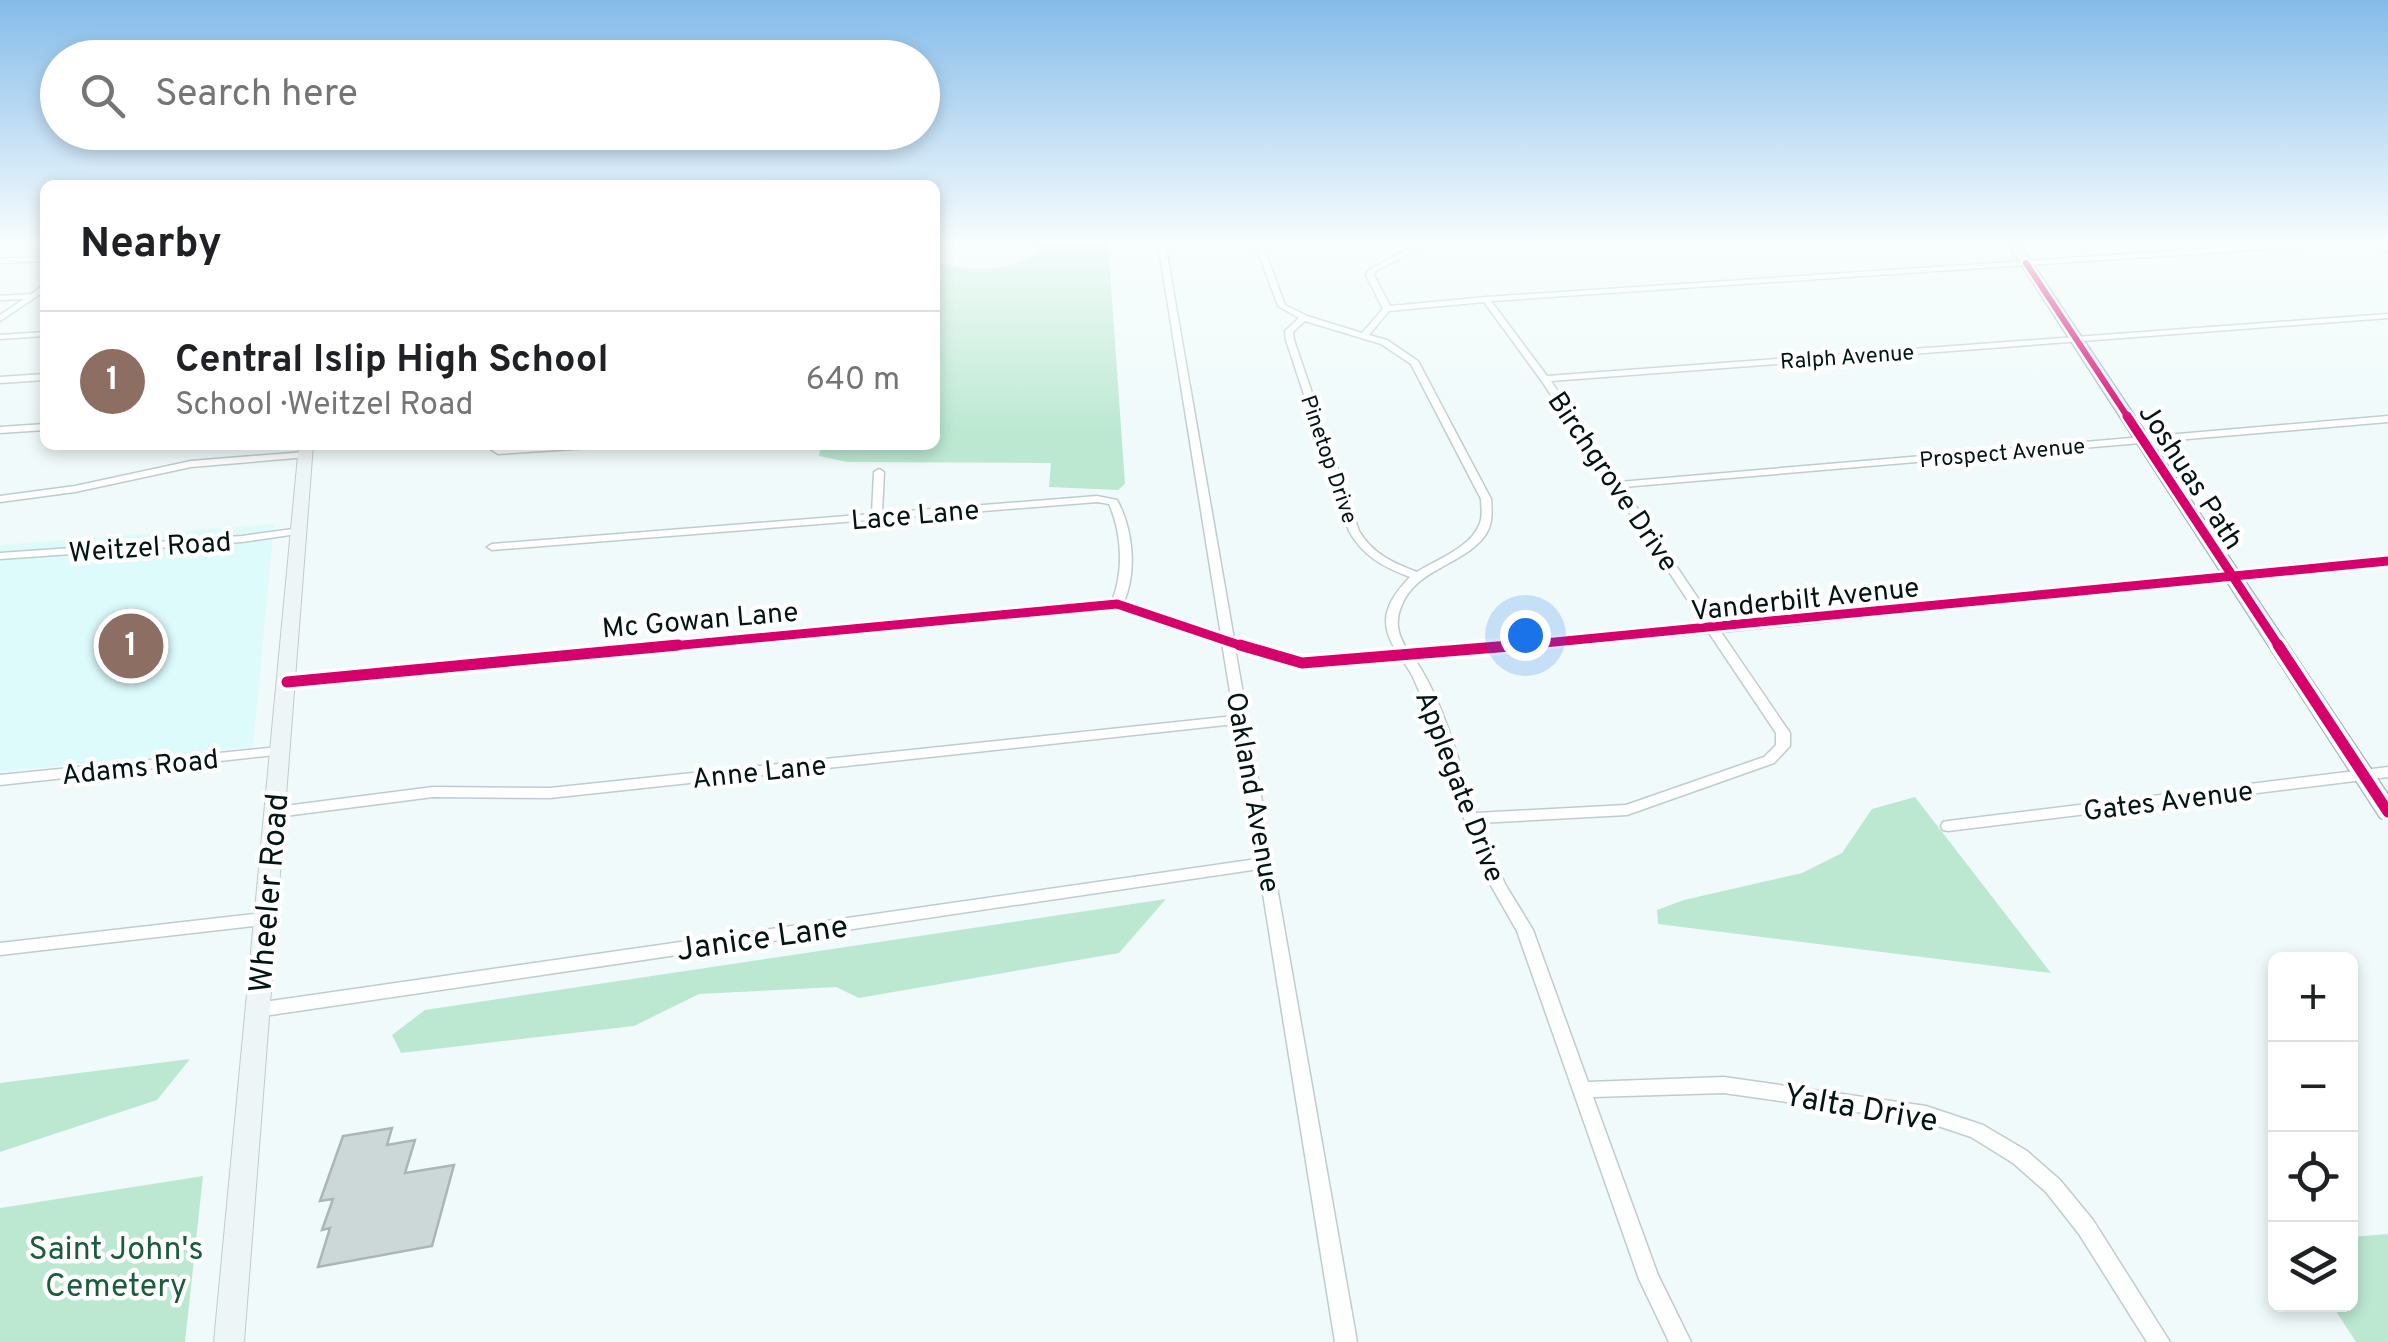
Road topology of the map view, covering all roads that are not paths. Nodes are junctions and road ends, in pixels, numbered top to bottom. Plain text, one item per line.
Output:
1 (1172, 306) edge
2 (1282, 306) edge
3 (1385, 306) edge
4 (1420, 306) edge
5 (1491, 306) edge
6 (2054, 306) edge
7 (1387, 309) junction
8 (2388, 316) edge
9 (1304, 318) junction
10 (40, 334) edge
11 (1365, 335) junction
12 (0, 337) edge
13 (2076, 340) junction
14 (40, 378) edge
15 (1544, 379) junction
16 (0, 380) edge
17 (2388, 419) edge
18 (40, 427) edge
19 (0, 430) edge
20 (2141, 440) junction
21 (306, 450) edge
22 (879, 472) dead end
23 (1616, 485) junction
24 (0, 499) edge
25 (878, 516) junction
26 (300, 530) junction
27 (492, 546) dead end
28 (0, 556) edge
29 (2388, 561) edge
30 (1416, 576) junction
31 (2232, 577) junction
32 (1117, 604) junction
33 (1716, 629) junction
34 (1229, 642) junction
35 (1404, 656) junction
36 (287, 682) junction
37 (1242, 719) junction
38 (279, 752) junction
39 (2388, 772) edge
40 (2364, 776) junction
41 (0, 780) edge
42 (277, 812) junction
43 (2388, 812) edge
44 (1471, 818) junction
45 (1948, 826) dead end
46 (1266, 864) junction
47 (263, 919) junction
48 (0, 949) edge
49 (257, 1010) junction
50 (1581, 1090) junction
51 (229, 1342) edge
52 (1346, 1342) edge
53 (1680, 1342) edge
54 (2159, 1342) edge

1 - 34 street, Oakland Avenue
2 - 9 street
3 - 7 street
4 - 7 street
5 - 15 street, Birchgrove Drive
6 - 13 main road, Joshuas Path
7 - 11 street
8 - 13 street, Ralph Avenue
9 - 11 street, Applegate Drive
9 - 30 street, Pinetop Drive
10 - 12 street
11 - 30 street, Applegate Drive
13 - 15 street, Ralph Avenue
13 - 20 main road, Joshuas Path
14 - 16 street
15 - 23 street, Birchgrove Drive
17 - 20 street, Prospect Avenue
18 - 19 street
20 - 23 street, Prospect Avenue
20 - 31 main road, Joshuas Path
21 - 24 street
21 - 26 main road, Wheeler Road
22 - 25 street
23 - 33 street, Birchgrove Drive
25 - 27 street, Lace Lane
25 - 32 street, Lace Lane
26 - 28 street, Weitzel Road
26 - 36 main road, Wheeler Road
29 - 31 street, Vanderbilt Avenue
30 - 35 street, Applegate Drive
31 - 33 street, Vanderbilt Avenue
31 - 40 main road, Joshuas Path
32 - 34 street
32 - 36 street, Mc Gowan Lane
33 - 35 street, Vanderbilt Avenue
33 - 44 street, Birchgrove Drive
34 - 35 street, Vanderbilt Avenue
34 - 37 street, Oakland Avenue
35 - 44 street, Applegate Drive
36 - 38 main road, Wheeler Road
37 - 42 street, Anne Lane
37 - 46 street, Oakland Avenue
38 - 41 street, Adams Road
38 - 42 main road, Wheeler Road
39 - 40 street, Gates Avenue
40 - 43 main road, Joshuas Path
40 - 45 street, Gates Avenue
42 - 47 main road, Wheeler Road
44 - 50 street, Applegate Drive
46 - 49 street, Janice Lane
46 - 52 street, Oakland Avenue
47 - 48 street
47 - 49 main road, Wheeler Road
49 - 51 main road, Wheeler Road
50 - 53 street, Applegate Drive
50 - 54 street, Yalta Drive

